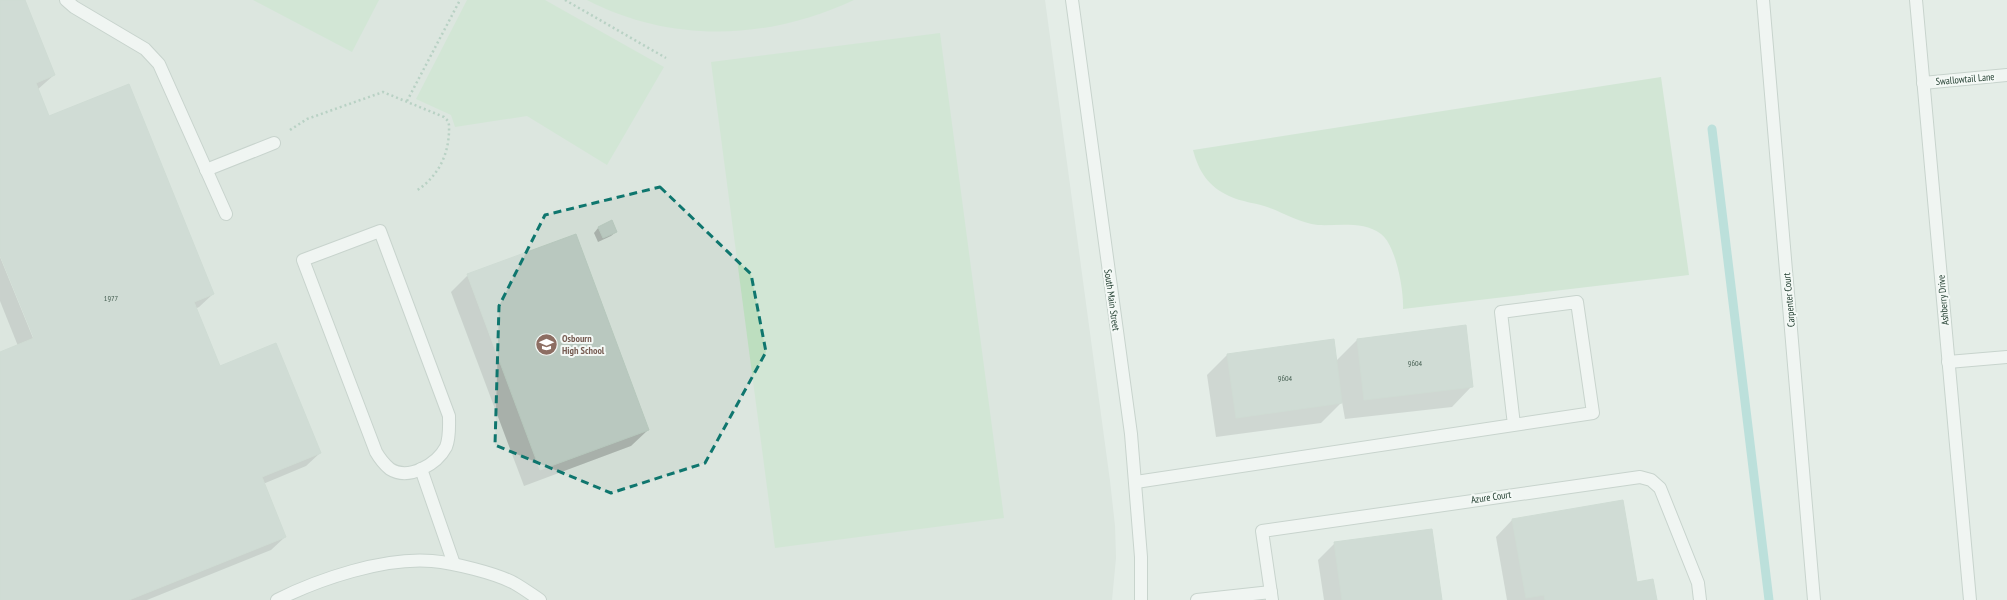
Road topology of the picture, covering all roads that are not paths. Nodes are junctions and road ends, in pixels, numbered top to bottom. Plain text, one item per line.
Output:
1 (66, 0) edge
2 (1072, 0) edge
3 (1763, 0) edge
4 (1916, 0) edge
5 (2007, 75) edge
6 (1924, 83) junction
7 (274, 143) road end
8 (206, 170) junction
9 (226, 214) dead end
10 (2007, 357) edge
11 (1948, 362) junction
12 (1514, 425) junction
13 (421, 469) junction
14 (1136, 482) junction
15 (454, 564) junction
16 (1271, 596) edge
17 (277, 600) edge
18 (540, 600) edge
19 (1141, 600) edge
20 (1197, 600) edge
21 (1700, 600) edge
22 (1814, 600) edge
23 (1970, 600) edge

1 - 8 street
2 - 14 street, South Main Street
3 - 22 street, Carpenter Court
4 - 6 street, Ashberry Drive
5 - 6 street, Swallowtail Lane
6 - 11 street, Ashberry Drive
7 - 8 street
8 - 9 street
10 - 11 street
11 - 23 street, Ashberry Drive
12 - 12 street
12 - 14 street
13 - 13 street
13 - 15 street
14 - 19 street, South Main Street
15 - 17 street
15 - 18 street
16 - 20 street, Azure Court
16 - 21 street, Azure Court

